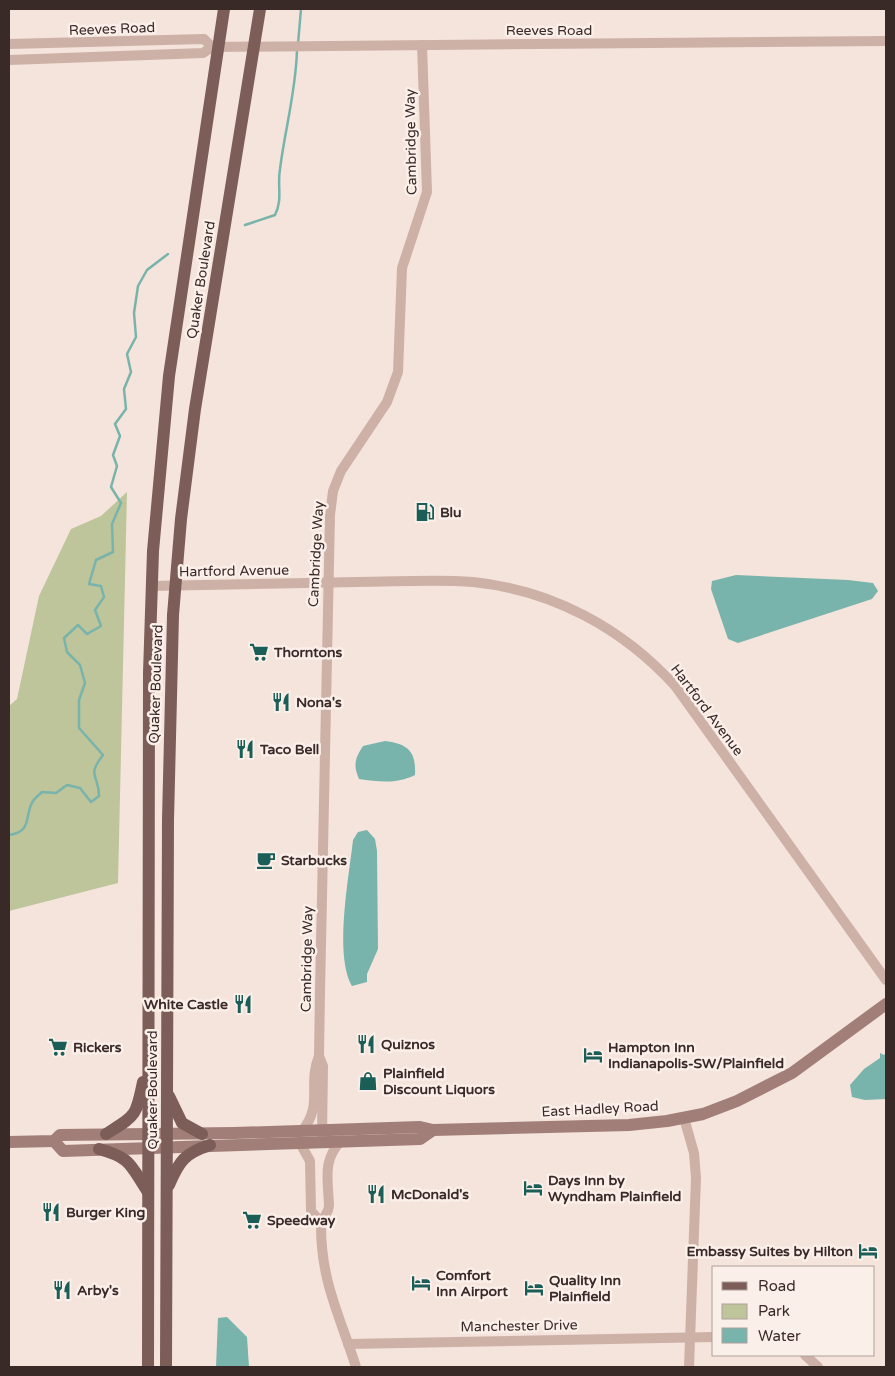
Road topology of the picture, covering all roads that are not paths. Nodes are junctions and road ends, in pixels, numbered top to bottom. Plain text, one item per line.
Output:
1 (224, 9) edge
2 (260, 9) edge
3 (886, 40) edge
4 (9, 44) edge
5 (422, 45) junction
6 (215, 48) junction
7 (253, 48) junction
8 (9, 60) edge
9 (327, 583) junction
10 (151, 586) junction
11 (176, 586) junction
12 (886, 980) edge
13 (886, 1004) edge
14 (149, 1052) junction
15 (319, 1056) junction
16 (167, 1090) junction
17 (684, 1118) junction
18 (433, 1130) junction
19 (149, 1133) junction
20 (106, 1134) junction
21 (167, 1134) junction
22 (202, 1134) junction
23 (322, 1135) junction
24 (301, 1137) junction
25 (342, 1140) junction
26 (9, 1142) edge
27 (54, 1142) junction
28 (210, 1146) junction
29 (167, 1147) junction
30 (148, 1148) junction
31 (98, 1149) junction
32 (148, 1192) junction
33 (167, 1192) junction
34 (321, 1222) junction
35 (690, 1335) junction
36 (712, 1337) edge
37 (348, 1344) junction
38 (805, 1356) edge
39 (148, 1367) edge
40 (166, 1367) edge
41 (356, 1367) edge
42 (689, 1367) edge
43 (818, 1367) edge

1 - 6 main road, Quaker Boulevard
2 - 7 main road, Quaker Boulevard
3 - 5 street, Reeves Road
4 - 6 street, Reeves Road
5 - 7 street, Reeves Road
5 - 9 street, Cambridge Way
6 - 7 street, Reeves Road
6 - 8 street, Reeves Road
6 - 10 main road, Quaker Boulevard
7 - 11 main road, Quaker Boulevard
9 - 11 street, Hartford Avenue
9 - 12 street, Hartford Avenue
9 - 15 street, Cambridge Way
10 - 11 street, Hartford Avenue
10 - 14 main road, Quaker Boulevard
11 - 16 main road, Quaker Boulevard
13 - 17 street, East Hadley Road
14 - 19 main road, Quaker Boulevard
14 - 20 main road
15 - 23 street, Cambridge Way
15 - 24 street, Cambridge Way
16 - 21 main road, Quaker Boulevard
16 - 22 main road
17 - 18 street, East Hadley Road
17 - 35 street
18 - 23 street, East Hadley Road
18 - 25 street, East Hadley Road
19 - 20 street, East Hadley Road
19 - 21 street, East Hadley Road
19 - 30 main road, Quaker Boulevard
20 - 27 street, East Hadley Road
21 - 22 street, East Hadley Road
21 - 29 main road, Quaker Boulevard
22 - 24 street, East Hadley Road
23 - 24 street, East Hadley Road
23 - 25 street, East Hadley Road
24 - 28 street, East Hadley Road
24 - 34 street
25 - 34 street
26 - 27 street, East Hadley Road
27 - 31 street, East Hadley Road
28 - 29 street, East Hadley Road
28 - 33 main road
29 - 30 street, East Hadley Road
29 - 33 main road, Quaker Boulevard
30 - 31 street, East Hadley Road
30 - 32 main road, Quaker Boulevard
31 - 32 main road
32 - 39 main road, Quaker Boulevard
33 - 40 main road, Quaker Boulevard
34 - 37 street
35 - 36 street, Manchester Drive
35 - 37 street, Manchester Drive
35 - 42 street
37 - 41 street
38 - 43 street

